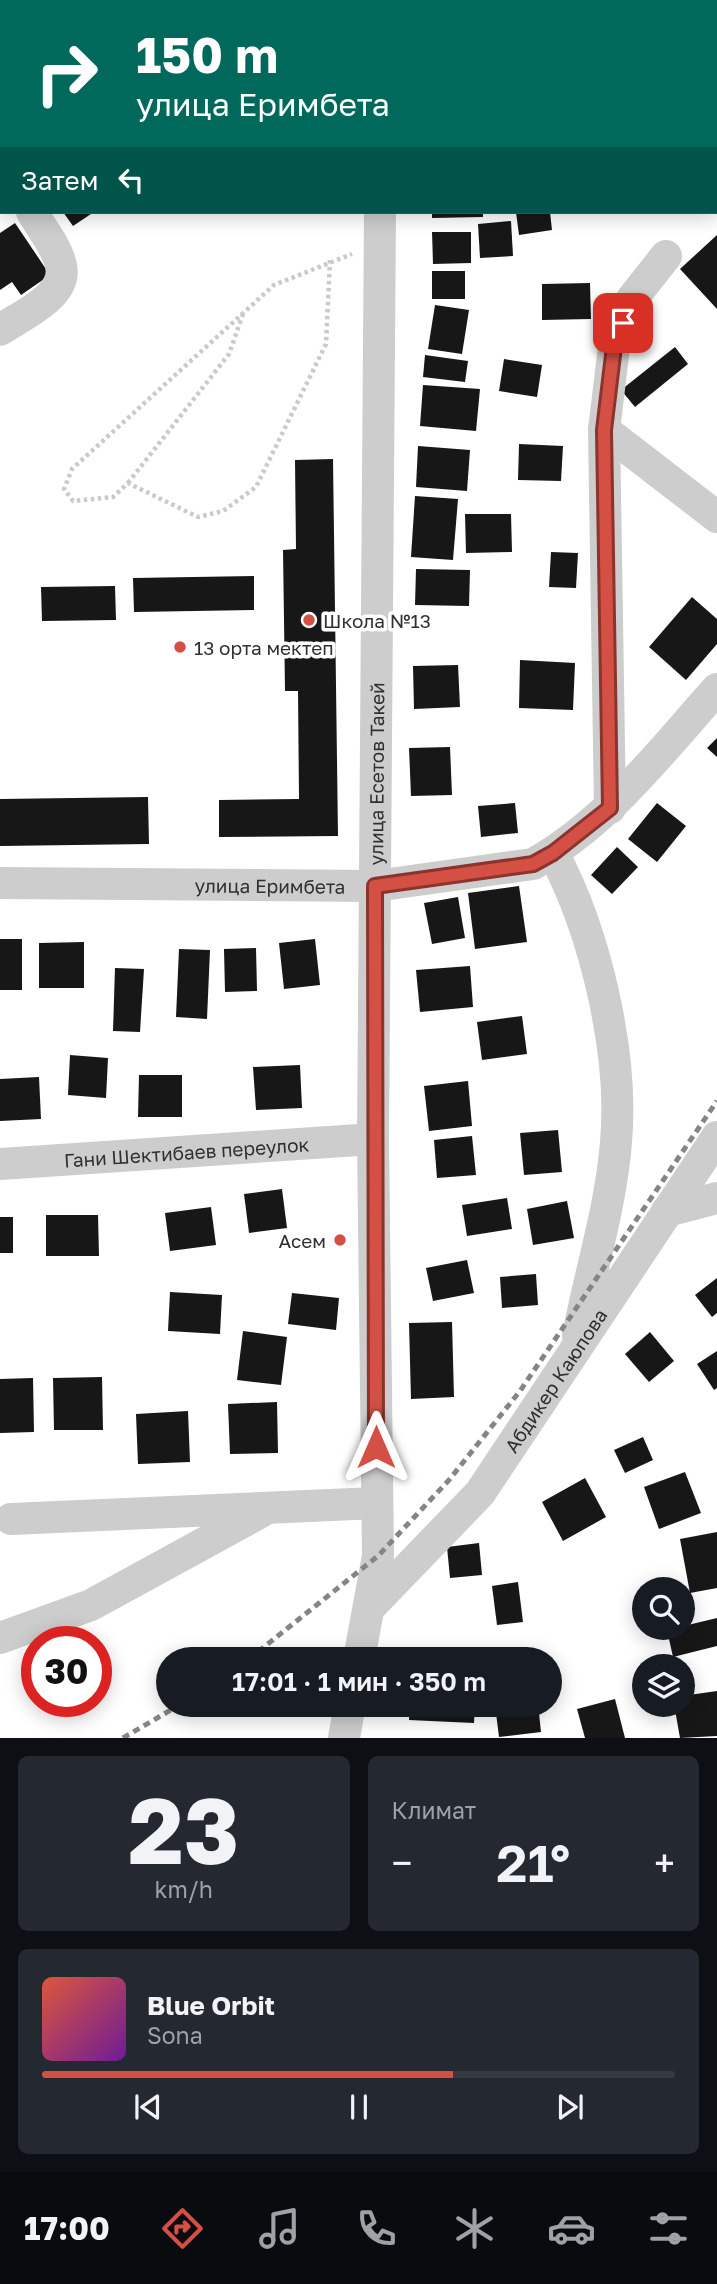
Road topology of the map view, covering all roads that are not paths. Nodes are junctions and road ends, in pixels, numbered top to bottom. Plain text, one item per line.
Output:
1 (33, 214) edge
2 (380, 214) edge
3 (666, 256) dead end
4 (0, 330) edge
5 (604, 430) junction
6 (717, 517) edge
7 (717, 688) edge
8 (610, 808) junction
9 (553, 853) junction
10 (0, 883) edge
11 (375, 886) junction
12 (717, 1137) edge
13 (373, 1139) junction
14 (0, 1164) edge
15 (717, 1198) edge
16 (667, 1211) junction
17 (576, 1344) junction
18 (377, 1503) junction
19 (268, 1507) junction
20 (11, 1520) dead end
21 (370, 1607) junction
22 (0, 1638) edge
23 (362, 1647) edge
24 (348, 1717) edge
25 (344, 1738) edge

1 - 4 street
2 - 11 street, улица Есетов Такей
3 - 5 street
5 - 6 street
5 - 8 street
7 - 8 street, улица Еримбета
8 - 9 street, улица Еримбета
9 - 11 street, улица Еримбета
9 - 17 street
10 - 11 street, улица Еримбета
11 - 13 street, улица Есетов Такей
12 - 16 street, Абдикер Каюпова
13 - 14 street, Гани Шектибаев переулок
13 - 18 street, улица Есетов Такей
15 - 16 street
16 - 17 street, Абдикер Каюпова
17 - 21 street, Абдикер Каюпова
18 - 19 street
18 - 21 street, улица Есетов Такей
19 - 20 street
19 - 22 street
21 - 23 street, улица Есетов Такей
24 - 25 street

